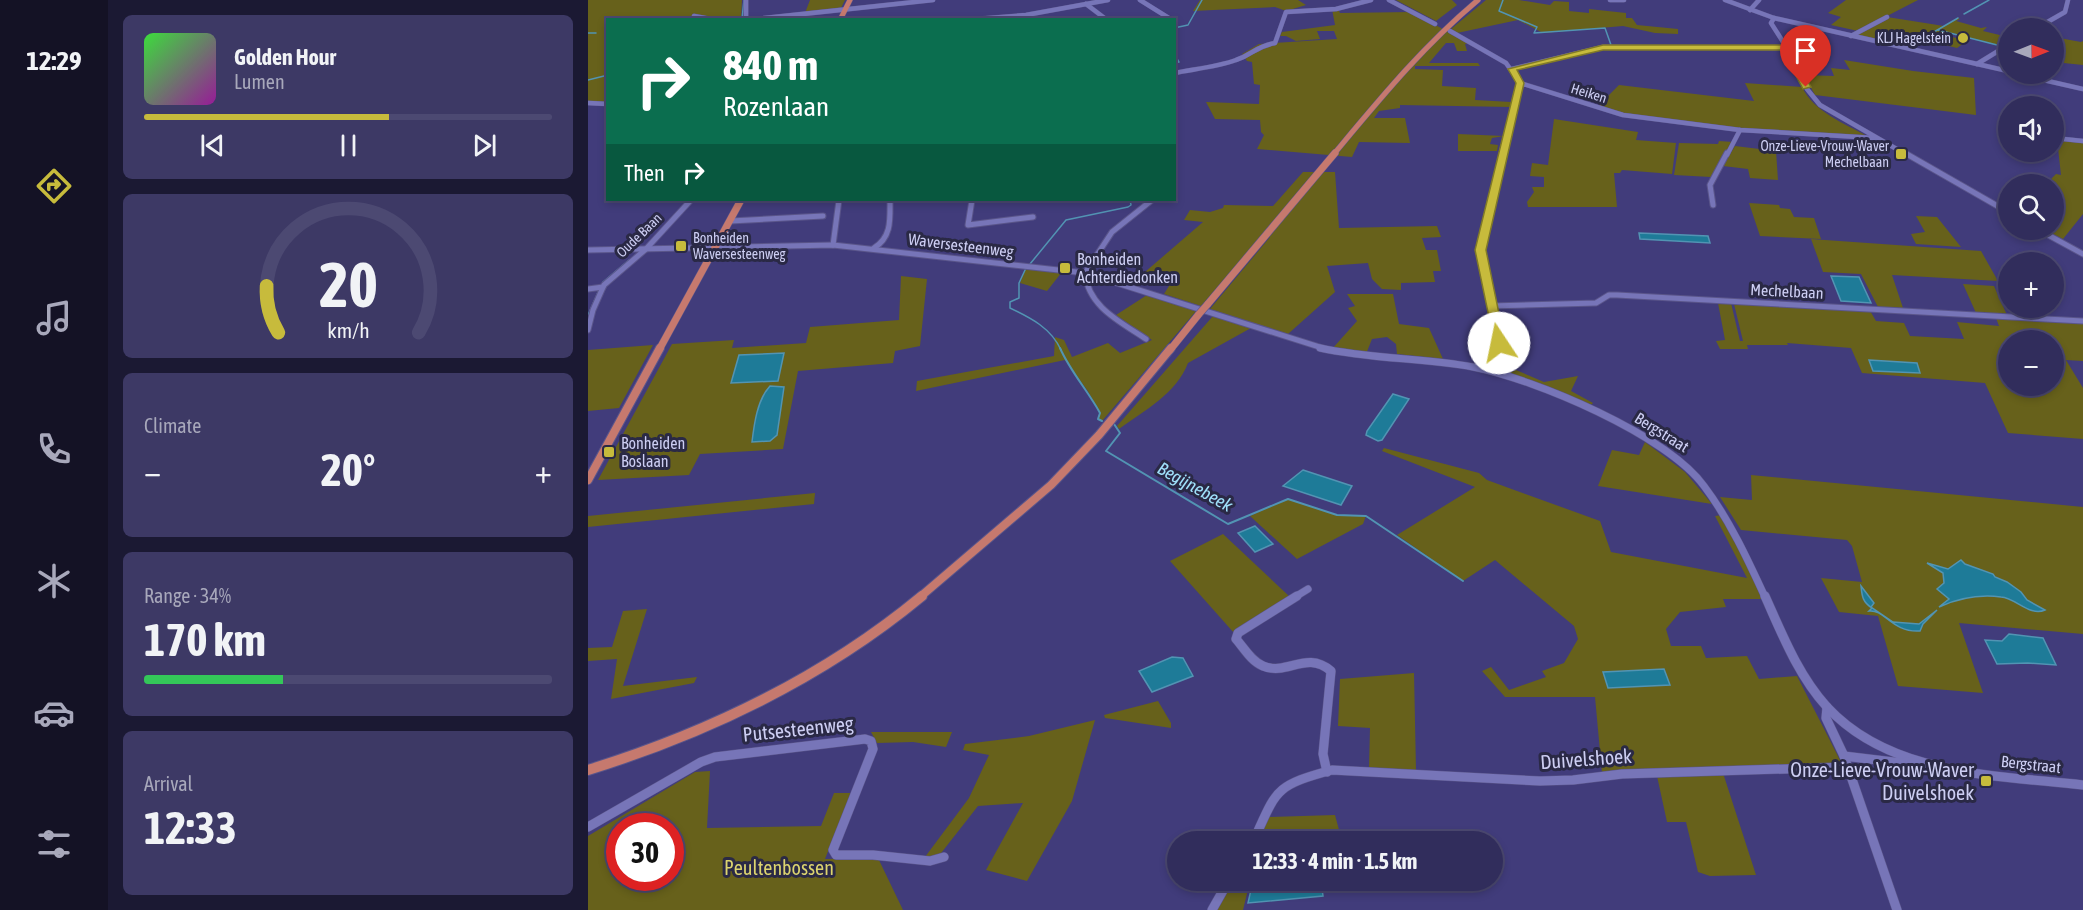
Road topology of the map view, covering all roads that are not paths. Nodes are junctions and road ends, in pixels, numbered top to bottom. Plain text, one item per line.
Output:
1 (746, 0) edge
2 (850, 0) edge
3 (933, 0) edge
4 (1108, 0) edge
5 (1140, 0) edge
6 (1371, 0) edge
7 (1389, 0) edge
8 (1478, 0) edge
9 (1610, 0) edge
10 (1624, 0) edge
11 (1725, 0) edge
12 (1758, 0) edge
13 (2068, 0) edge
14 (1086, 4) junction
15 (845, 10) junction
16 (1750, 10) junction
17 (694, 16) dead end
18 (1887, 17) dead end
19 (705, 18) edge
20 (747, 18) edge
21 (767, 18) edge
22 (841, 18) edge
23 (988, 18) edge
24 (1104, 18) edge
25 (1169, 18) edge
26 (1773, 18) junction
27 (2055, 18) edge
28 (1435, 24) dead end
29 (1446, 29) junction
30 (1851, 36) junction
31 (1785, 46) junction
32 (1998, 51) edge
33 (1977, 64) junction
34 (1512, 69) junction
35 (1998, 69) edge
36 (1176, 73) edge
37 (1520, 83) junction
38 (2064, 84) edge
39 (2083, 88) edge
40 (588, 103) edge
41 (606, 104) edge
42 (1740, 130) junction
43 (1875, 138) junction
44 (2064, 139) edge
45 (2083, 141) edge
46 (690, 201) edge
47 (740, 201) edge
48 (839, 201) edge
49 (890, 201) edge
50 (972, 201) edge
51 (1151, 201) edge
52 (1713, 205) dead end
53 (1998, 206) edge
54 (824, 216) dead end
55 (1033, 217) dead end
56 (730, 220) junction
57 (2057, 240) edge
58 (833, 245) junction
59 (716, 247) junction
60 (874, 248) junction
61 (646, 249) junction
62 (588, 250) edge
63 (2083, 254) edge
64 (1085, 273) junction
65 (603, 287) junction
66 (588, 289) edge
67 (1159, 295) joint
68 (1492, 306) junction
69 (2083, 321) edge
70 (588, 330) edge
71 (1146, 339) dead end
72 (1498, 372) junction
73 (588, 480) edge
74 (1308, 589) dead end
75 (1827, 707) junction
76 (1844, 756) junction
77 (1915, 761) junction
78 (1847, 767) junction
79 (588, 770) edge
80 (1327, 771) junction
81 (2083, 785) edge
82 (588, 827) edge
83 (1258, 831) edge
84 (944, 857) dead end
85 (1223, 891) edge
86 (1212, 910) edge
87 (1897, 910) edge

1 - 20 street
2 - 15 main road
3 - 15 street
4 - 14 street
5 - 25 street
6 - 36 street
7 - 28 street
8 - 29 main road
9 - 10 street
11 - 16 street
12 - 16 street
13 - 27 street
14 - 23 street
14 - 24 street
15 - 21 street
15 - 22 main road
16 - 26 street
17 - 19 street
18 - 30 street
26 - 30 street
26 - 31 street
29 - 34 street
29 - 79 main road, bridge
30 - 33 street
31 - 34 street
31 - 43 street
32 - 33 street
33 - 35 street
34 - 37 street
37 - 42 street, Heiken
37 - 68 street
38 - 39 street
40 - 41 street
42 - 43 street, Heiken
42 - 52 street
43 - 53 street
44 - 45 street
46 - 61 street, Oude Baan
47 - 56 main road
48 - 58 street
49 - 60 street
50 - 55 street
51 - 64 street
54 - 56 street
56 - 59 main road
57 - 63 street
58 - 59 street, Waversesteenweg
58 - 60 street, Waversesteenweg
59 - 61 street, Waversesteenweg
59 - 73 main road
60 - 64 street, Waversesteenweg
61 - 62 street, Waversesteenweg
61 - 65 street, Oude Baan
64 - 67 street, Waversesteenweg
64 - 71 street
65 - 66 street
65 - 70 street, Oude Baan
67 - 72 street, Bergstraat
68 - 69 street, Mechelbaan
68 - 72 street
72 - 75 street, Bergstraat
74 - 80 street
75 - 76 street
75 - 77 street, Bergstraat
76 - 77 street
76 - 78 street
77 - 81 street, Bergstraat
78 - 80 street, Duivelshoek
78 - 87 street
80 - 83 street, Duivelshoek
82 - 84 street, Putsesteenweg
85 - 86 street

